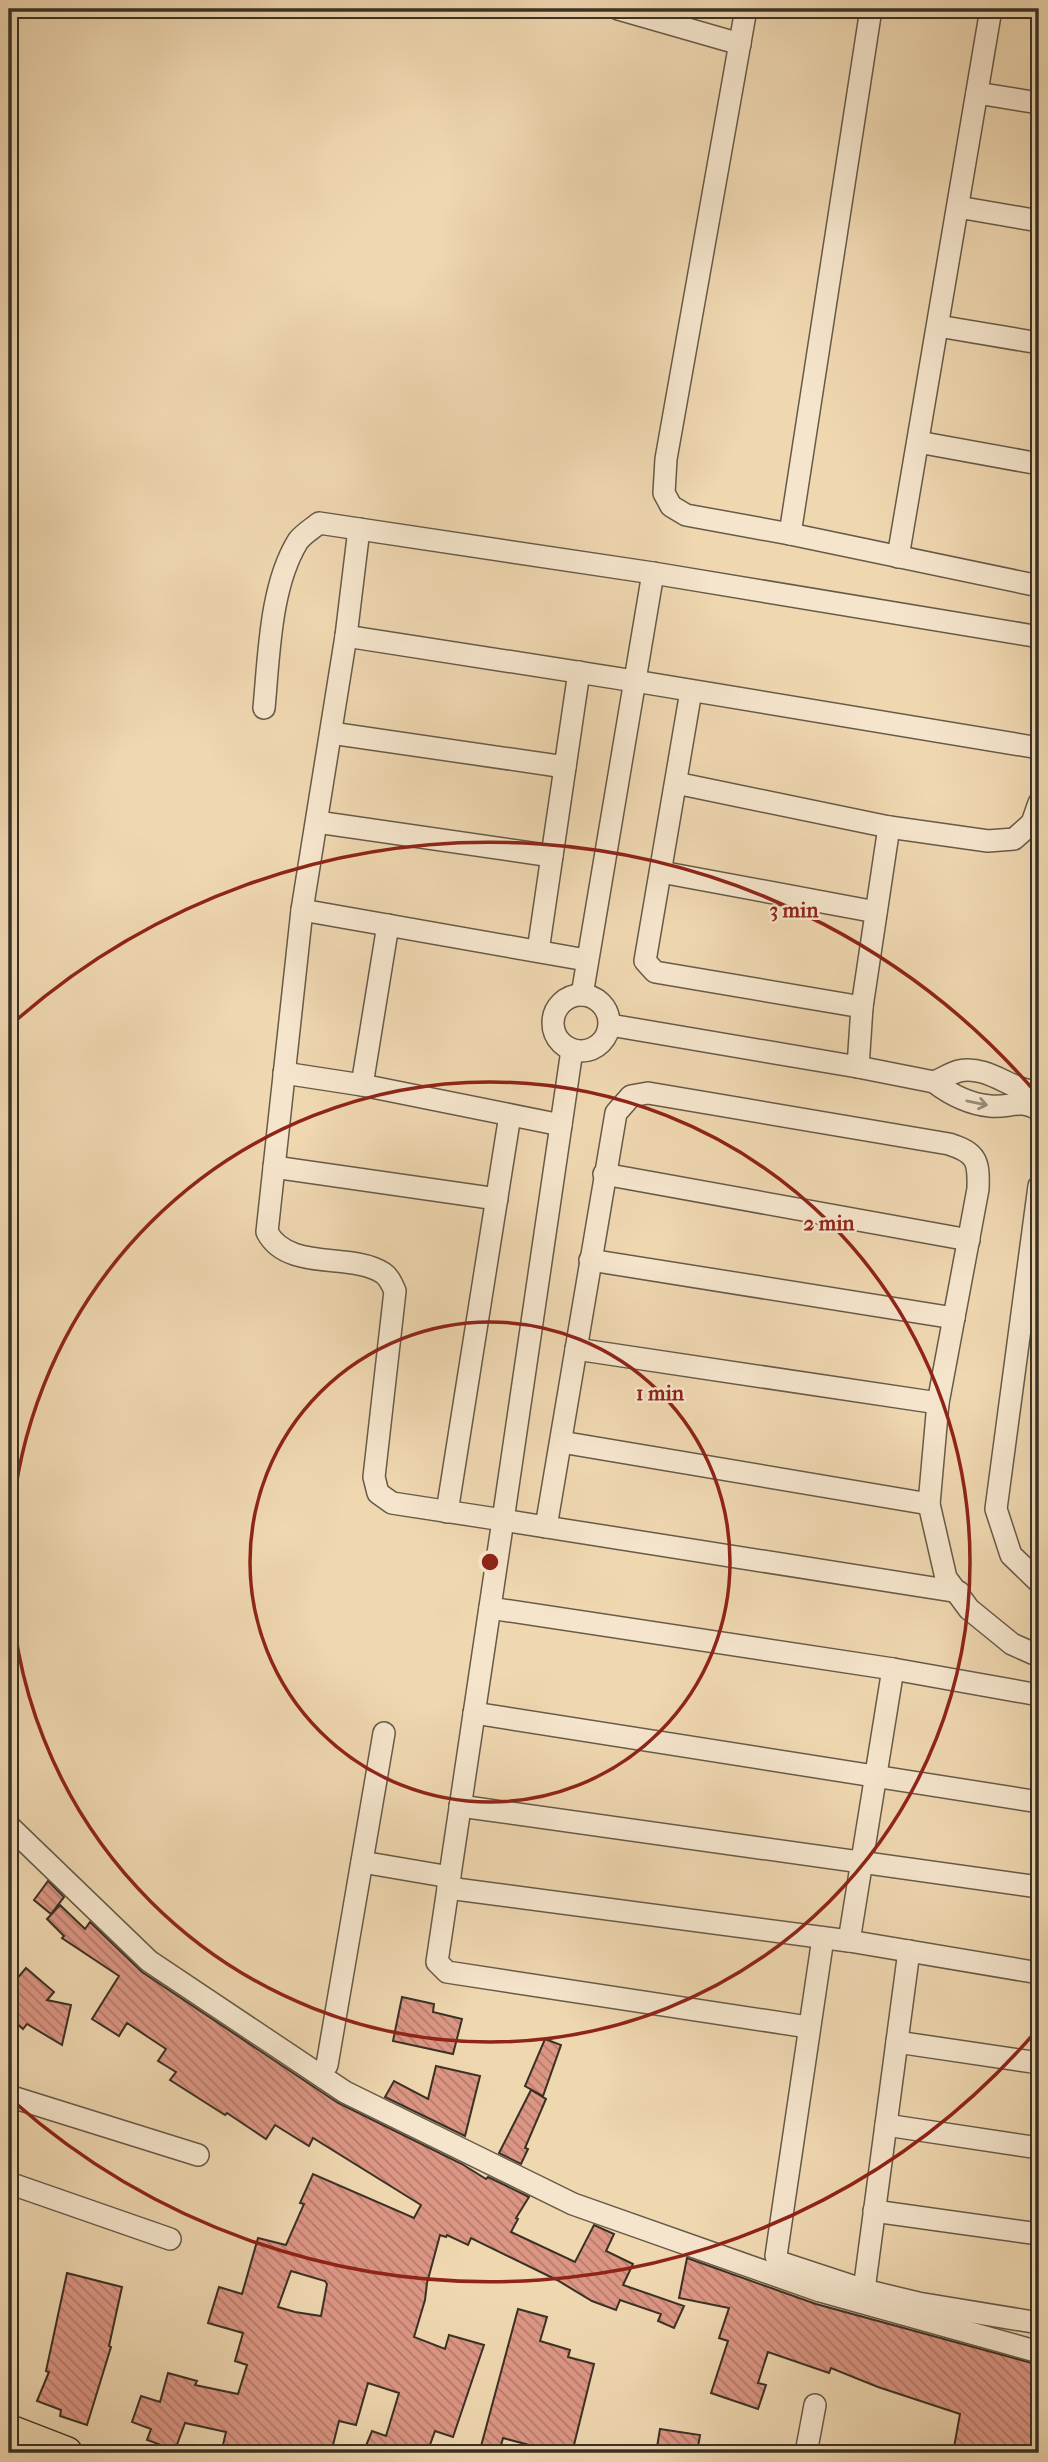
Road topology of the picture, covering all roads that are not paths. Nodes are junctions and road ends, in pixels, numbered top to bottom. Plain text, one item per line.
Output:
1 (618, 9) edge
2 (746, 9) edge
3 (871, 9) edge
4 (991, 9) edge
5 (740, 44) junction
6 (977, 93) junction
7 (1039, 103) edge
8 (958, 207) junction
9 (1039, 221) edge
10 (938, 326) junction
11 (1039, 343) edge
12 (918, 442) junction
13 (1039, 464) edge
14 (359, 529) junction
15 (790, 534) junction
16 (898, 557) junction
17 (653, 573) junction
18 (1039, 586) edge
19 (346, 636) junction
20 (1039, 640) edge
21 (579, 672) junction
22 (635, 681) junction
23 (691, 691) junction
24 (264, 708) dead end
25 (331, 733) junction
26 (1039, 748) edge
27 (565, 767) junction
28 (676, 783) junction
29 (1039, 803) edge
30 (317, 822) junction
31 (889, 827) junction
32 (552, 856) junction
33 (661, 872) junction
34 (302, 910) junction
35 (876, 912) junction
36 (388, 925) junction
37 (538, 951) junction
38 (586, 960) junction
39 (582, 995) junction
40 (862, 1007) junction
41 (610, 1025) junction
42 (572, 1050) junction
43 (858, 1067) junction
44 (284, 1073) junction
45 (933, 1082) junction
46 (362, 1085) junction
47 (1039, 1090) edge
48 (1039, 1110) edge
49 (510, 1115) junction
50 (561, 1125) junction
51 (274, 1167) junction
52 (604, 1174) junction
53 (1039, 1185) edge
54 (496, 1199) junction
55 (969, 1240) junction
56 (590, 1260) junction
57 (954, 1318) junction
58 (576, 1349) junction
59 (938, 1403) junction
60 (561, 1442) junction
61 (929, 1504) junction
62 (447, 1512) junction
63 (503, 1520) junction
64 (546, 1527) junction
65 (1039, 1581) edge
66 (959, 1592) junction
67 (490, 1608) junction
68 (1039, 1656) edge
69 (893, 1669) junction
70 (1039, 1695) edge
71 (474, 1713) junction
72 (384, 1733) dead end
73 (876, 1777) junction
74 (1039, 1802) edge
75 (460, 1806) junction
76 (9, 1826) edge
77 (862, 1861) junction
78 (362, 1862) junction
79 (449, 1882) junction
80 (1039, 1887) edge
81 (823, 1938) junction
82 (849, 1941) junction
83 (909, 1951) junction
84 (1039, 1972) edge
85 (808, 2027) junction
86 (897, 2042) junction
87 (1039, 2063) edge
88 (327, 2065) dead end
89 (9, 2096) edge
90 (886, 2125) junction
91 (1039, 2148) edge
92 (198, 2155) dead end
93 (9, 2183) edge
94 (874, 2211) junction
95 (1039, 2234) edge
96 (170, 2239) dead end
97 (864, 2290) junction
98 (1039, 2323) edge
99 (1039, 2352) edge
100 (815, 2405) dead end
101 (9, 2431) edge
102 (48, 2450) edge
103 (806, 2453) edge

1 - 5 street
2 - 5 street
3 - 15 street
4 - 6 street
5 - 15 street
6 - 7 street
6 - 8 street
8 - 9 street
8 - 10 street
10 - 11 street
10 - 12 street
12 - 13 street
12 - 16 street
14 - 17 street
14 - 19 street
14 - 24 street
15 - 16 street
16 - 18 street
17 - 20 street
17 - 22 street
19 - 21 street
19 - 25 street
21 - 22 street
21 - 27 street
22 - 23 street
22 - 38 street
23 - 26 street
23 - 28 street
25 - 27 street
25 - 30 street
27 - 32 street
28 - 31 street
28 - 33 street
29 - 31 street
30 - 32 street
30 - 34 street
31 - 35 street
32 - 37 street
33 - 35 street
33 - 40 street
34 - 36 street
34 - 44 street
35 - 40 street
36 - 37 street
36 - 46 street
37 - 38 street
38 - 39 street
39 - 41 street
39 - 42 street
40 - 43 street
41 - 42 street
41 - 43 street
42 - 50 street
43 - 45 street
44 - 46 street
44 - 51 street
45 - 47 street
45 -> 48 street
46 - 49 street
49 - 50 street
49 - 54 street
50 - 63 street
51 - 54 street
51 - 62 street
52 - 55 street
52 - 55 street
52 - 56 street
53 - 65 street
54 - 62 street
55 - 57 street
56 - 57 street
56 - 58 street
57 - 59 street
58 - 59 street
58 - 60 street
59 - 61 street
60 - 61 street
60 - 64 street
61 - 66 street
62 - 63 street
63 - 64 street
63 - 67 street
64 - 66 street
66 - 68 street
67 - 69 street
67 - 71 street
69 - 70 street
69 - 73 street
71 - 73 street
71 - 75 street
72 - 78 street
73 - 74 street
73 - 77 street
75 - 77 street
75 - 79 street
76 - 99 street
77 - 80 street
77 - 82 street
78 - 79 street
78 - 88 street
79 - 81 street
79 - 85 street
81 - 82 street
81 - 85 street
82 - 83 street
83 - 84 street
83 - 86 street
85 - 97 street
86 - 87 street
86 - 90 street
89 - 92 street
90 - 91 street
90 - 94 street
93 - 96 street
94 - 95 street
94 - 97 street
97 - 98 street
100 - 103 street
101 - 102 highway

